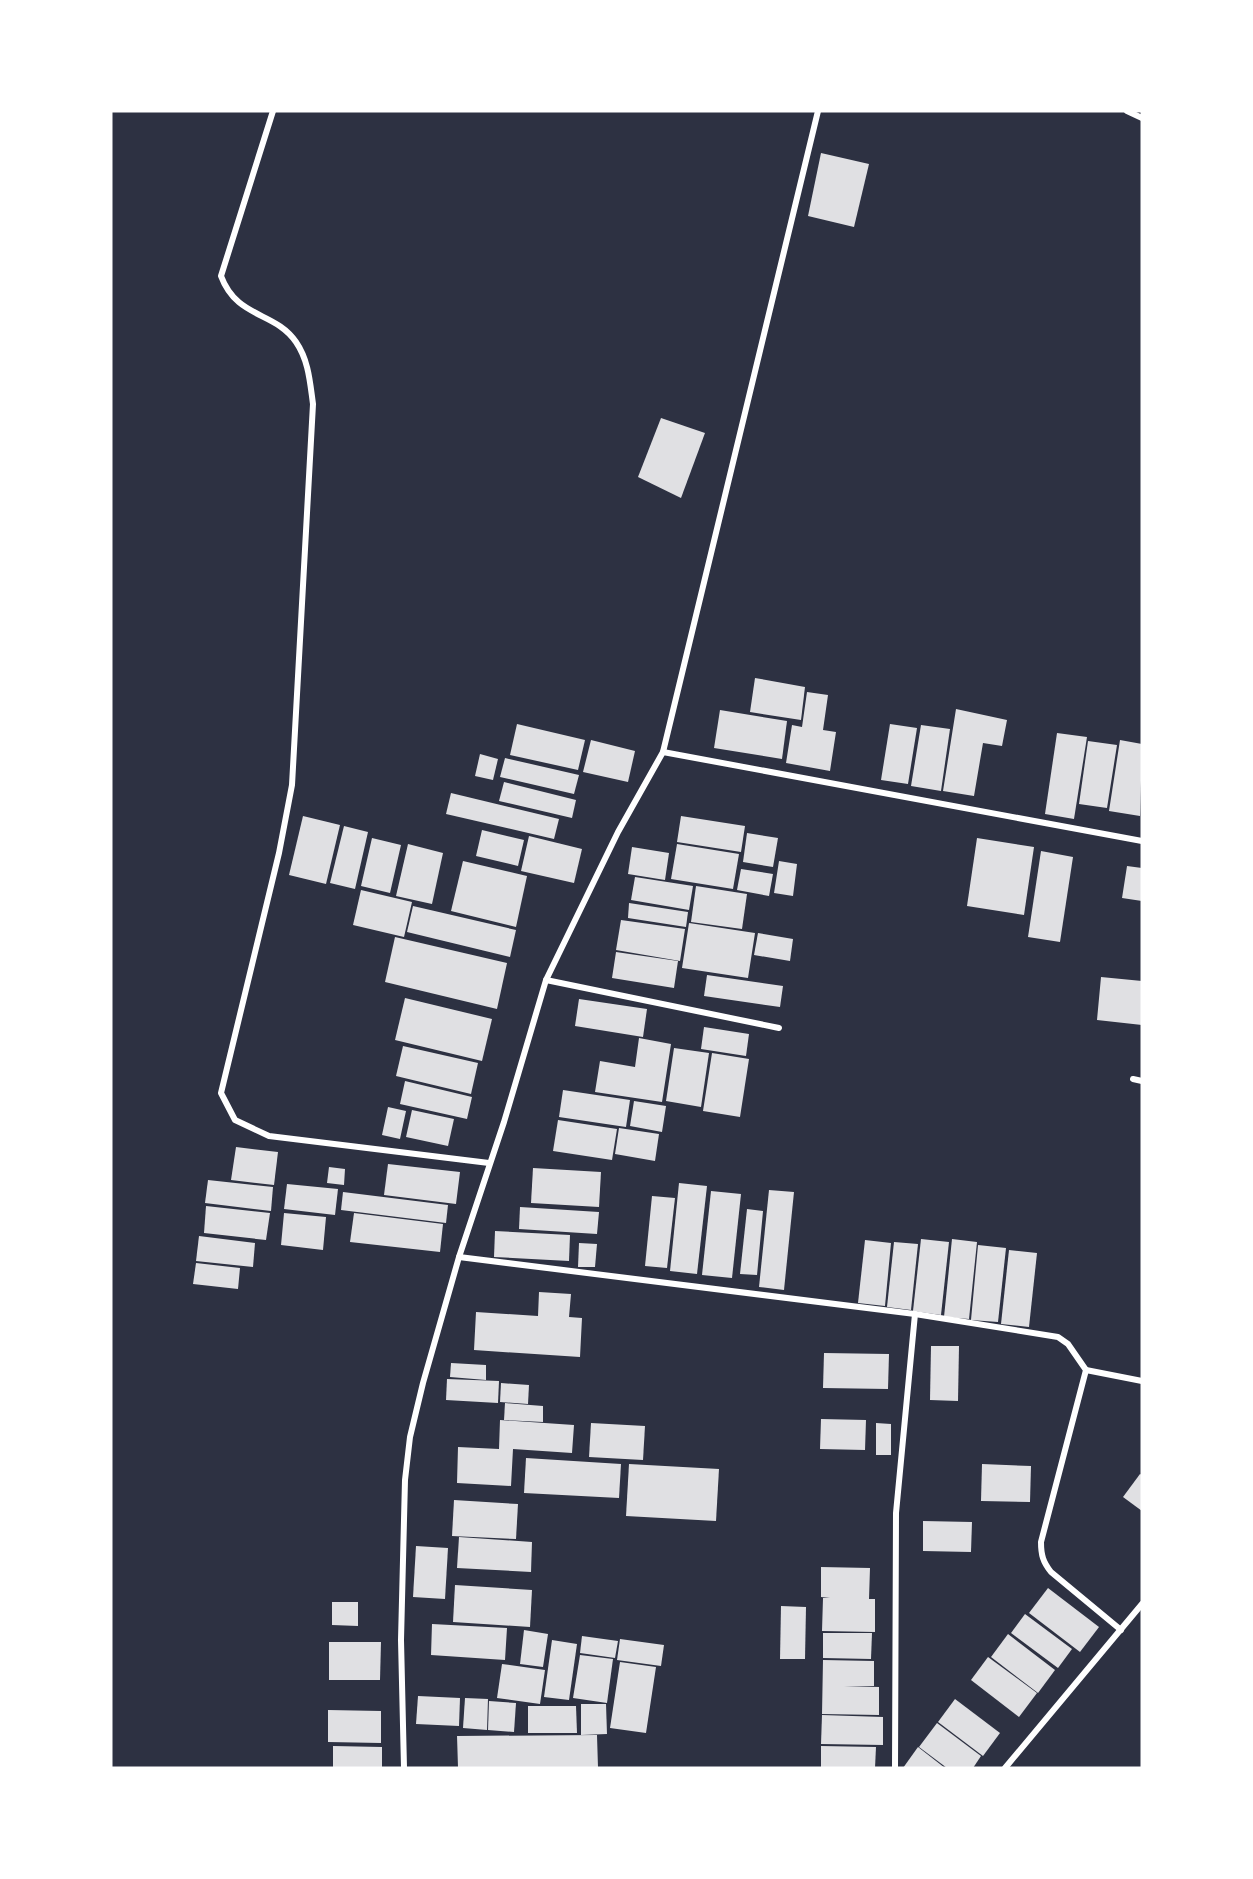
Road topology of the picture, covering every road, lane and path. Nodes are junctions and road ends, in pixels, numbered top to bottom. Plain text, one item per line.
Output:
1 (273, 111) edge
2 (818, 111) edge
3 (1127, 111) edge
4 (1142, 118) edge
5 (663, 752) junction
6 (1142, 841) edge
7 (546, 980) junction
8 (778, 1028) dead end
9 (1133, 1078) dead end
10 (1142, 1081) edge
11 (489, 1163) junction
12 (459, 1257) junction
13 (915, 1314) junction
14 (1086, 1370) junction
15 (1142, 1381) edge
16 (1142, 1604) edge
17 (1121, 1630) junction
18 (404, 1768) edge
19 (895, 1768) edge
20 (1005, 1768) edge

1 - 11 street
2 - 5 street
3 - 4 street
5 - 6 street
5 - 7 street
7 - 8 street
7 - 11 street
9 - 10 street
11 - 12 street
12 - 13 street
12 - 18 street
13 - 14 street
13 - 19 street
14 - 15 street
14 - 17 street
16 - 17 street
17 - 20 street

